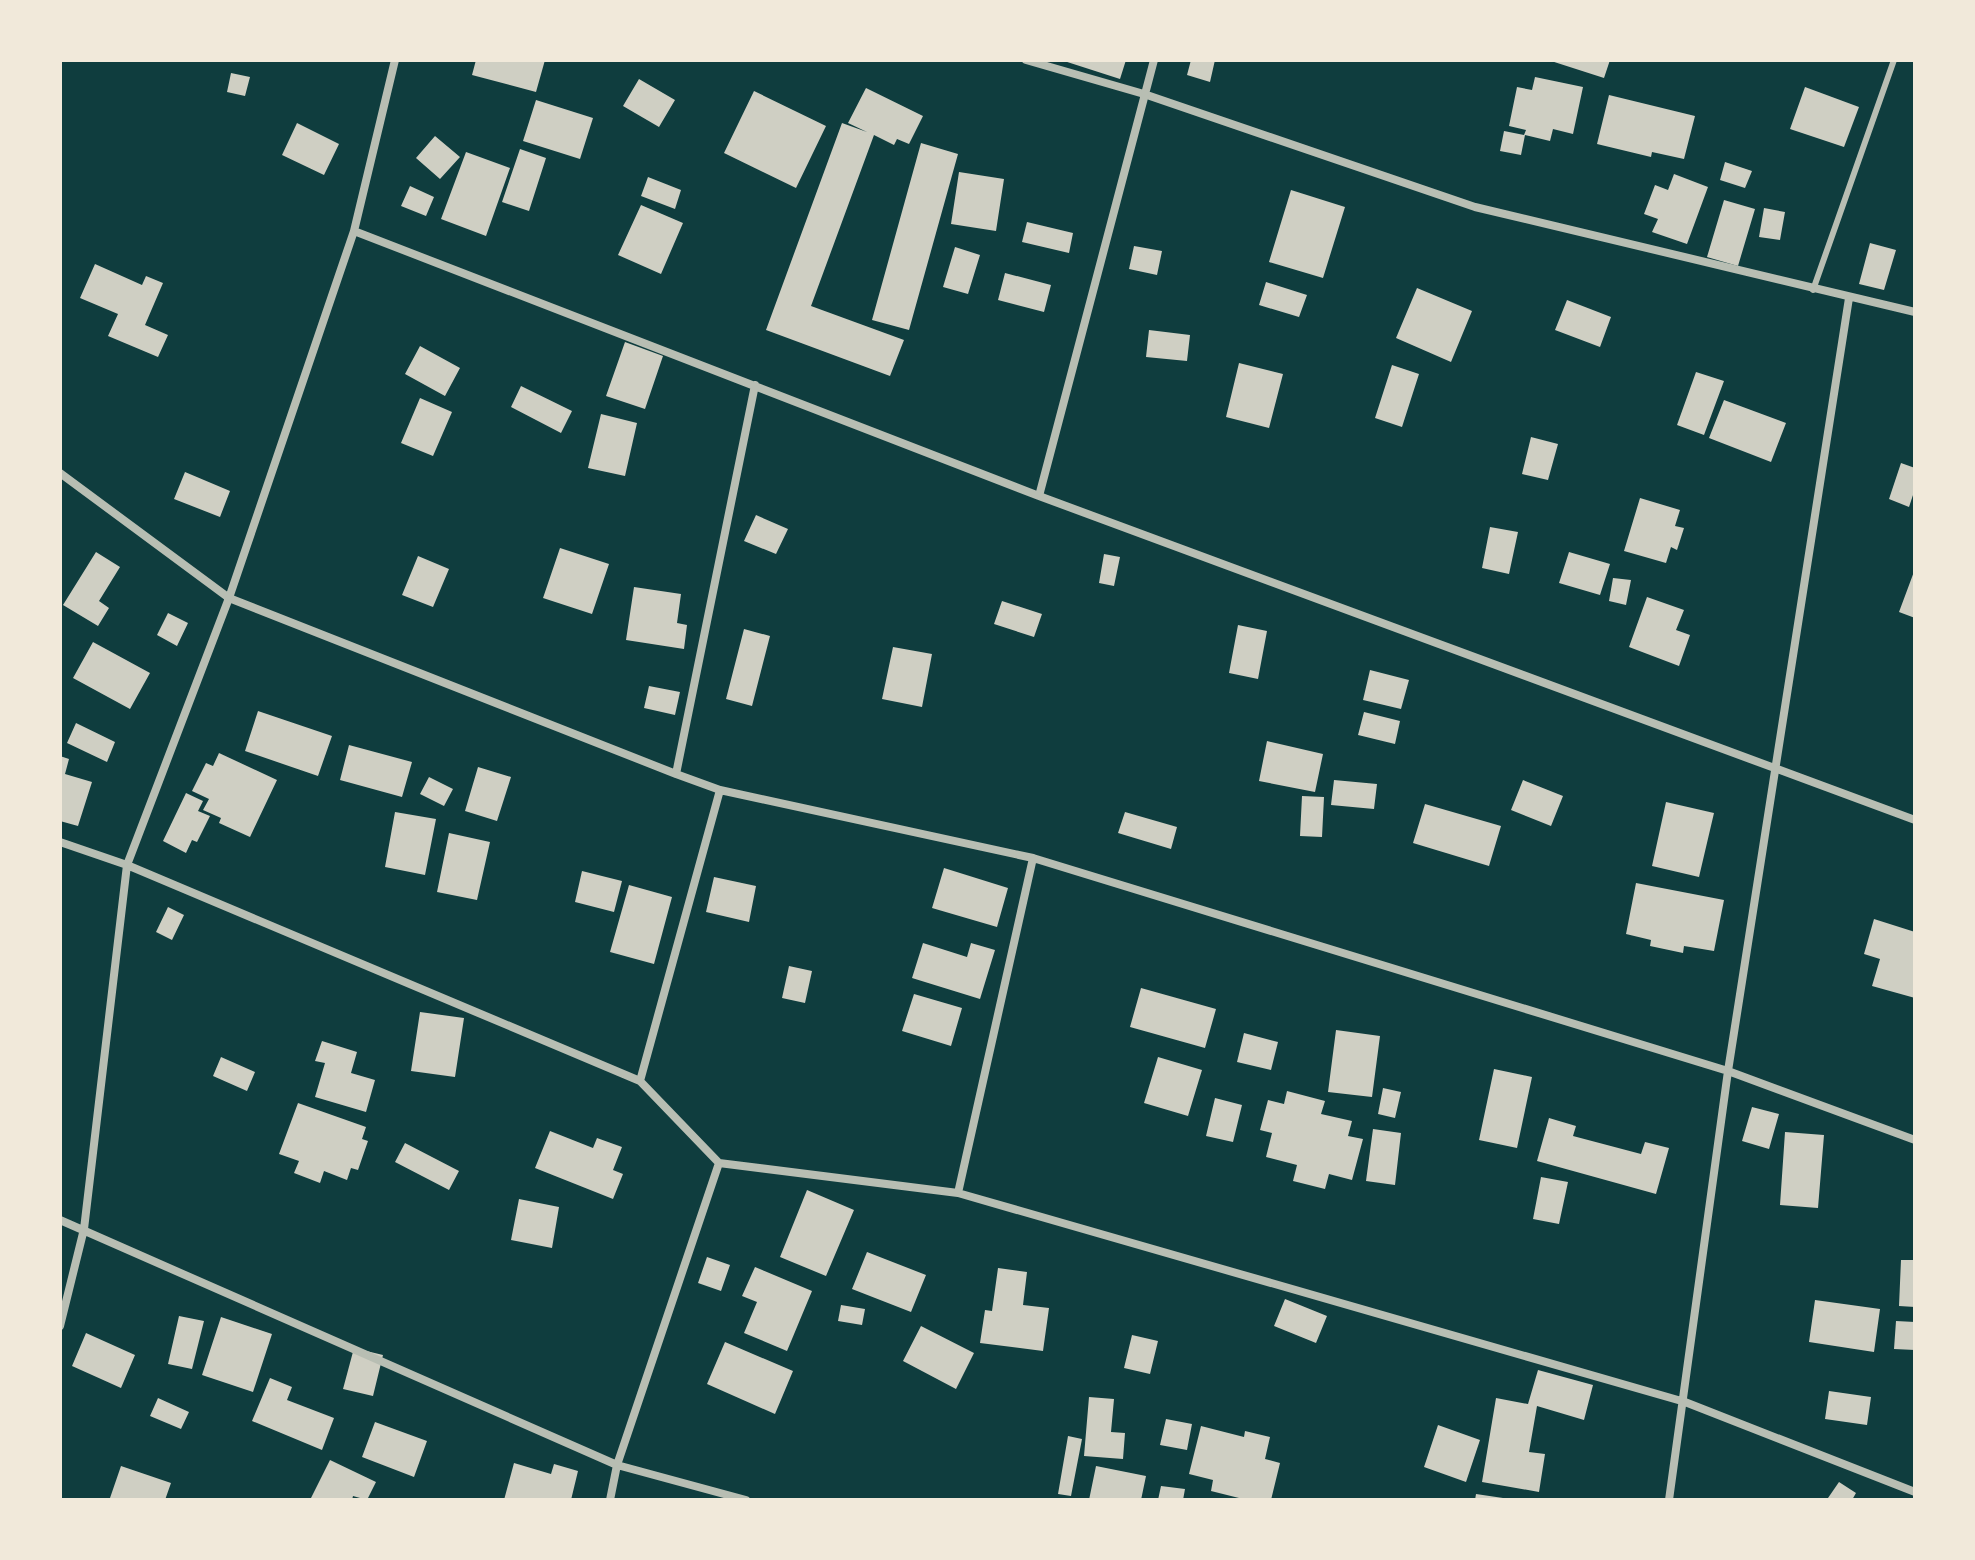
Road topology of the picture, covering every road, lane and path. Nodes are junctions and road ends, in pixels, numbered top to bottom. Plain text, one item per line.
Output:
1 (395, 60) edge
2 (1026, 60) edge
3 (1154, 60) edge
4 (1894, 60) edge
5 (1144, 94) junction
6 (354, 231) junction
7 (1813, 290) junction
8 (1849, 298) junction
9 (1915, 312) edge
10 (755, 385) junction
11 (60, 473) edge
12 (1039, 496) junction
13 (229, 598) junction
14 (1775, 768) junction
15 (676, 774) junction
16 (720, 790) junction
17 (1915, 820) edge
18 (60, 842) edge
19 (1033, 858) junction
20 (127, 865) junction
21 (1728, 1071) junction
22 (640, 1081) junction
23 (1915, 1140) edge
24 (719, 1163) junction
25 (958, 1193) junction
26 (60, 1220) edge
27 (84, 1229) junction
28 (60, 1326) edge
29 (1685, 1402) junction
30 (617, 1465) junction
31 (1915, 1492) edge
32 (610, 1500) edge
33 (746, 1500) edge
34 (1669, 1500) edge

1 - 6 street
2 - 5 street
3 - 5 street
4 - 7 lane
5 - 7 street
5 - 12 street
6 - 10 street
6 - 13 street
7 - 8 street
8 - 9 street
8 - 14 street
10 - 12 street
10 - 15 street
11 - 13 street
12 - 14 street
13 - 15 street
13 - 20 street
14 - 17 street
14 - 21 street
15 - 16 street
16 - 19 street
16 - 22 street
18 - 20 street
19 - 21 street
19 - 25 street
20 - 22 street
20 - 27 street
21 - 23 street
21 - 29 street
22 - 24 street
24 - 25 street
24 - 30 street
25 - 29 street
26 - 27 street
27 - 28 street
27 - 30 street
29 - 31 street
29 - 34 street
30 - 32 street
30 - 33 street

